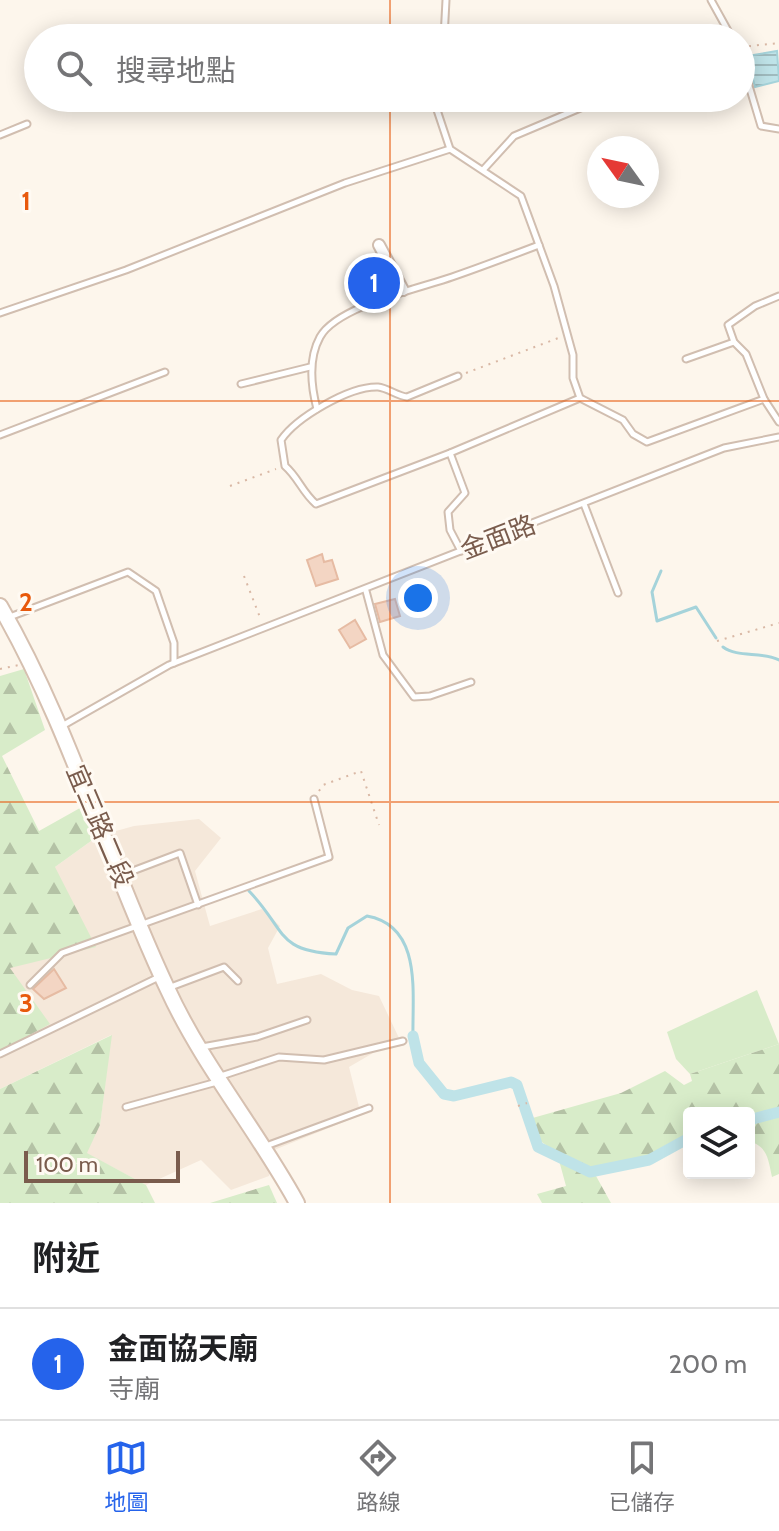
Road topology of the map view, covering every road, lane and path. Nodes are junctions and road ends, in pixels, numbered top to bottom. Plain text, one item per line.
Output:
1 (446, 0) edge
2 (711, 0) edge
3 (445, 24) edge
4 (724, 24) edge
5 (779, 43) edge
6 (755, 46) edge
7 (755, 106) edge
8 (438, 112) edge
9 (571, 112) edge
10 (27, 124) dead end
11 (779, 129) edge
12 (0, 135) edge
13 (450, 149) junction
14 (483, 170) junction
15 (379, 245) dead end
16 (539, 245) junction
17 (403, 290) junction
18 (779, 296) edge
19 (0, 313) edge
20 (566, 335) junction
21 (734, 342) junction
22 (686, 359) dead end
23 (310, 367) junction
24 (165, 372) dead end
25 (458, 376) joint
26 (241, 384) dead end
27 (580, 398) junction
28 (764, 399) junction
29 (317, 409) junction
30 (779, 422) edge
31 (0, 435) edge
32 (779, 437) edge
33 (450, 453) junction
34 (285, 466) junction
35 (230, 486) dead end
36 (584, 504) junction
37 (461, 551) junction
38 (244, 576) dead end
39 (366, 591) junction
40 (618, 593) dead end
41 (4, 612) edge
42 (779, 623) edge
43 (264, 628) junction
44 (717, 641) dead end
45 (32, 663) junction
46 (174, 663) junction
47 (0, 669) edge
48 (471, 682) dead end
49 (59, 727) junction
50 (314, 799) joint
51 (379, 825) dead end
52 (121, 876) junction
53 (198, 905) junction
54 (141, 926) junction
55 (238, 981) dead end
56 (164, 982) junction
57 (30, 985) dead end
58 (307, 1020) dead end
59 (403, 1041) dead end
60 (197, 1048) junction
61 (0, 1054) edge
62 (218, 1079) junction
63 (527, 1103) dead end
64 (518, 1106) dead end
65 (126, 1107) dead end
66 (369, 1108) dead end
67 (266, 1146) junction
68 (297, 1203) edge

1 - 3 lane
2 - 4 lane
5 - 6 path
7 - 11 lane
8 - 13 lane
9 - 14 lane
10 - 12 lane
13 - 14 lane
13 - 19 lane
14 - 16 lane
15 - 17 street
16 - 17 lane
16 - 20 lane
17 - 23 lane
18 - 21 lane
20 - 25 path
20 - 27 lane
21 - 22 lane
21 - 28 lane
23 - 26 lane
23 - 29 lane
24 - 31 lane
25 - 29 lane
27 - 28 lane
27 - 33 lane
28 - 30 lane
29 - 34 lane
32 - 36 lane, 金面路
33 - 34 lane
33 - 37 lane
34 - 35 path
36 - 37 lane, 金面路
36 - 40 lane
37 - 39 lane, 金面路
38 - 43 path
39 - 43 lane, 金面路
39 - 48 lane
41 - 45 street, 宜三路二段
41 - 46 lane
42 - 44 path
43 - 46 lane, 金面路
45 - 47 path
45 - 49 street, 宜三路二段
46 - 49 lane, 金面路
49 - 52 street, 宜三路二段
50 - 51 path
50 - 53 lane
52 - 53 lane
52 - 54 street, 宜三路二段
53 - 54 lane
54 - 56 street, 宜三路二段
54 - 57 lane
55 - 56 lane
56 - 60 street, 宜三路二段
56 - 61 lane
58 - 60 lane
59 - 62 lane
60 - 62 street, 宜三路二段
62 - 65 lane
62 - 67 street, 宜三路二段
63 - 64 path
66 - 67 lane
67 - 68 street, 宜三路二段

